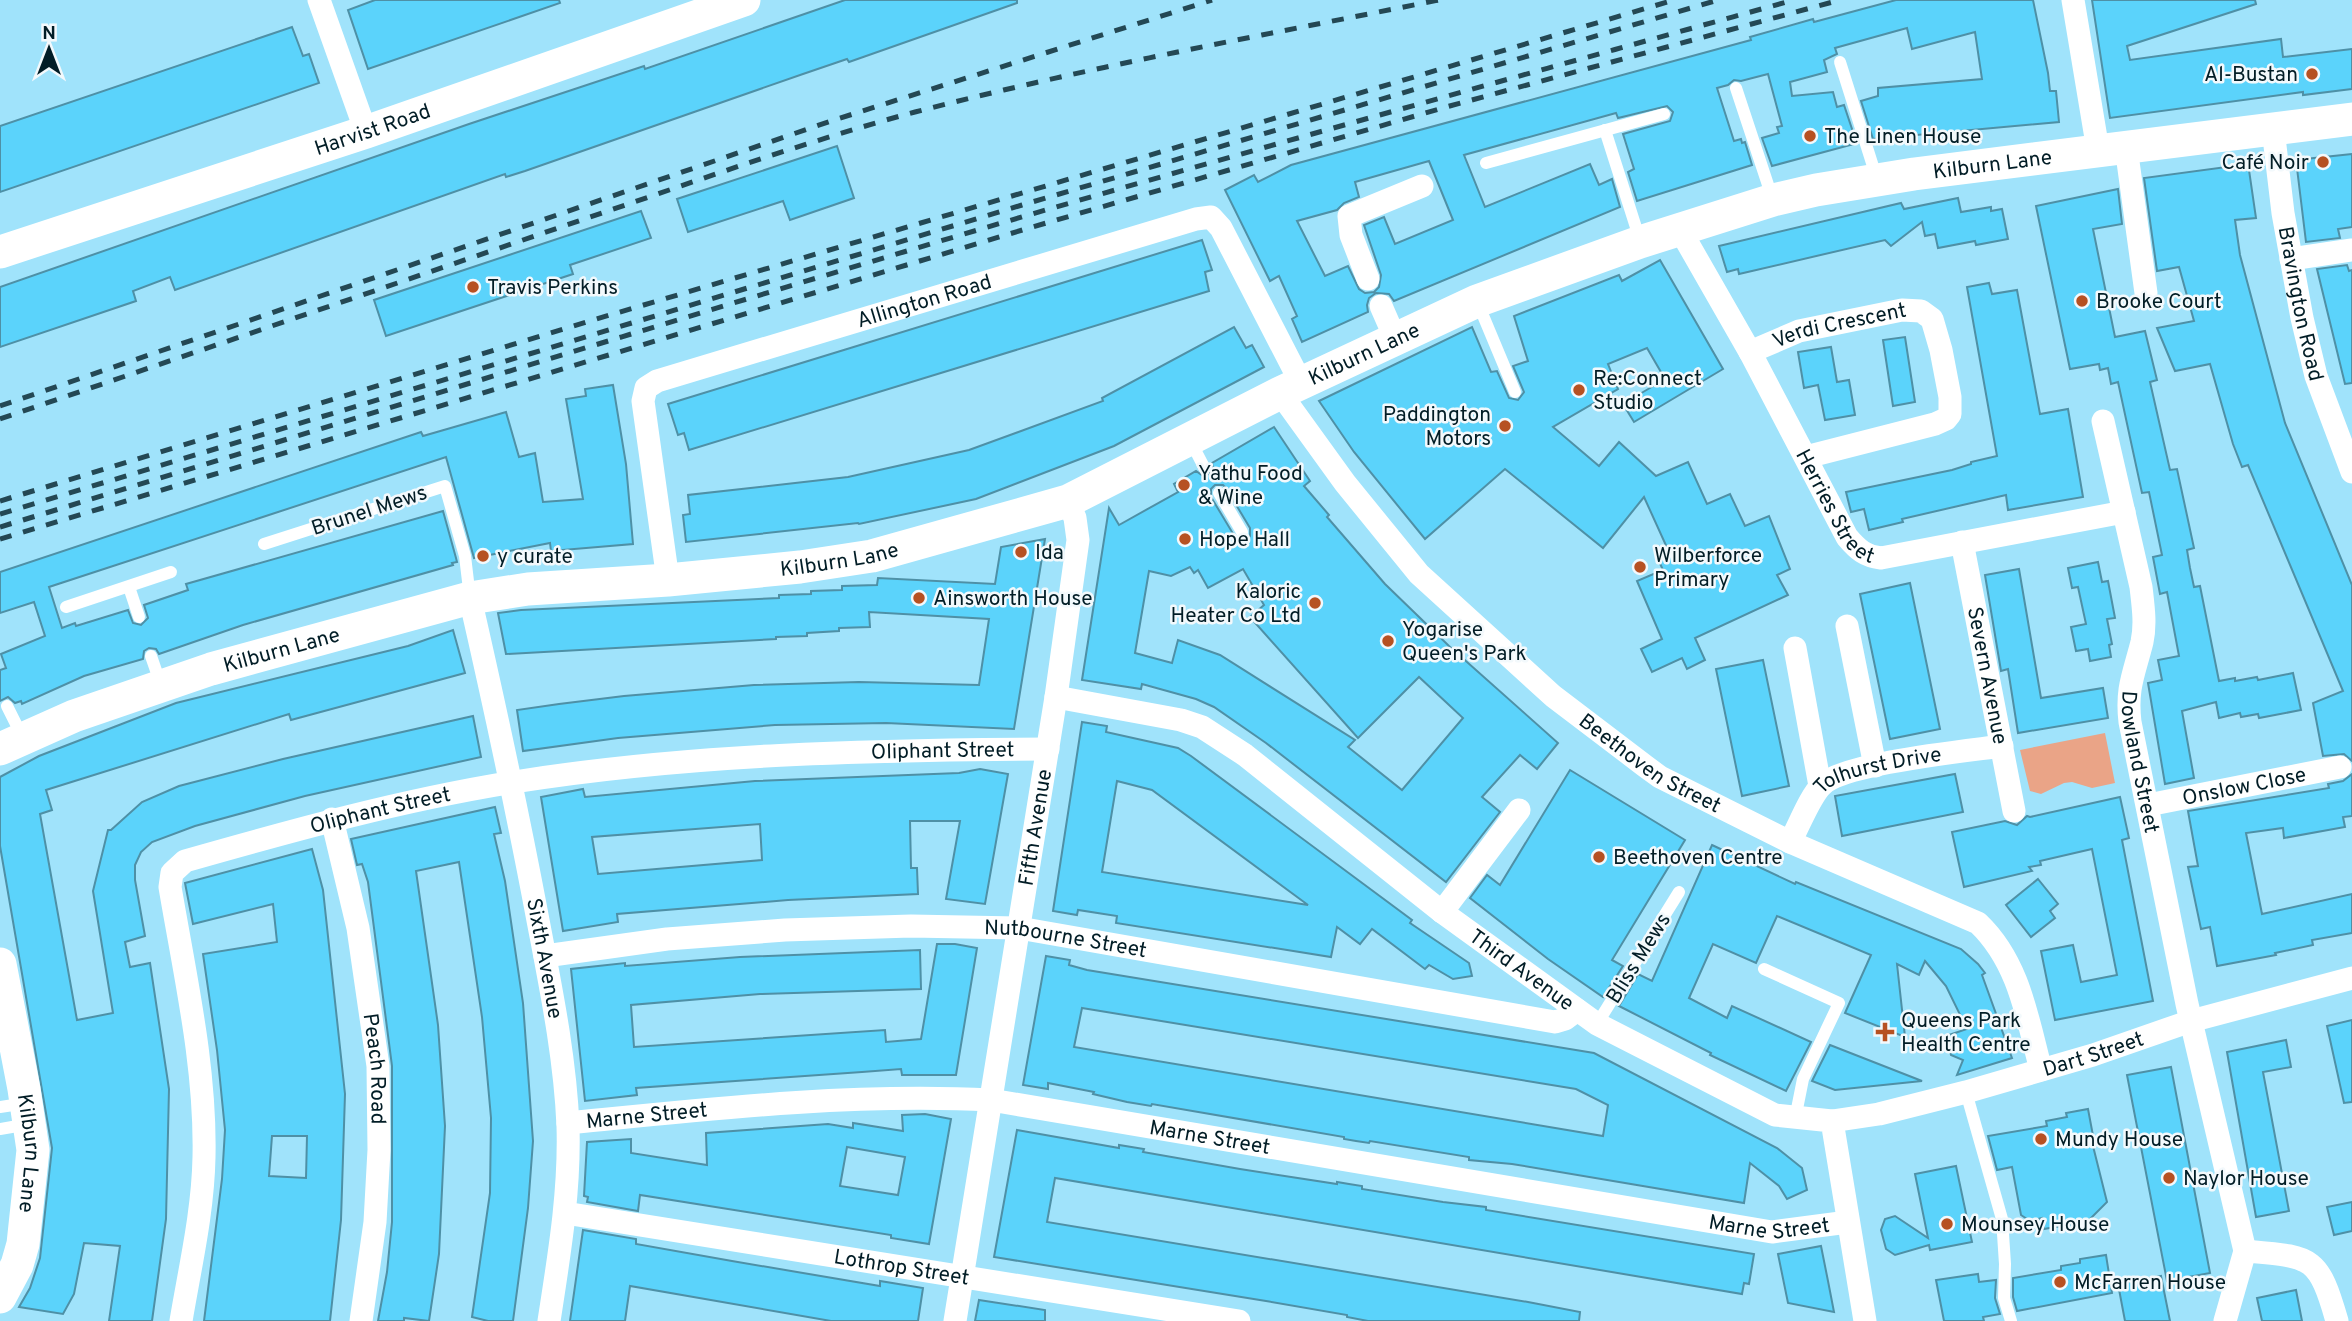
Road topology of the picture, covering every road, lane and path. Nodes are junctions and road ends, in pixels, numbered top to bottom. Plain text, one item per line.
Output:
1 (744, 0) edge
2 (2073, 0) edge
3 (322, 7) edge
4 (1840, 62) dead end
5 (1736, 88) dead end
6 (1664, 114) dead end
7 (2352, 118) edge
8 (2273, 129) junction
9 (1605, 130) junction
10 (366, 132) junction
11 (2112, 148) junction
12 (1486, 163) dead end
13 (1877, 179) junction
14 (1422, 186) dead end
15 (1773, 200) junction
16 (1679, 229) junction
17 (1640, 242) junction
18 (2352, 250) edge
19 (0, 253) edge
20 (2291, 259) junction
21 (1368, 279) dead end
22 (2146, 293) dead end
23 (1477, 301) junction
24 (1381, 306) dead end
25 (1395, 338) junction
26 (1750, 352) junction
27 (1291, 388) junction
28 (1515, 392) dead end
29 (2103, 421) dead end
30 (1806, 457) junction
31 (2352, 472) edge
32 (1219, 493) dead end
33 (1068, 501) junction
34 (2124, 512) junction
35 (1242, 532) dead end
36 (1962, 542) junction
37 (264, 544) dead end
38 (171, 572) dead end
39 (668, 580) junction
40 (129, 587) junction
41 (470, 598) junction
42 (66, 607) dead end
43 (139, 617) dead end
44 (1847, 626) dead end
45 (1795, 648) dead end
46 (1056, 697) junction
47 (7, 706) dead end
48 (11, 743) edge
49 (2001, 746) junction
50 (1048, 749) junction
51 (1875, 766) junction
52 (2340, 767) dead end
53 (512, 782) junction
54 (1820, 786) junction
55 (2148, 804) junction
56 (1519, 810) dead end
57 (2014, 811) dead end
58 (332, 819) junction
59 (1790, 842) junction
60 (1679, 892) dead end
61 (1442, 912) junction
62 (1019, 928) junction
63 (545, 956) junction
64 (0, 964) edge
65 (1764, 969) dead end
66 (2352, 978) edge
67 (1577, 1010) junction
68 (2191, 1021) junction
69 (1597, 1024) junction
70 (2041, 1070) junction
71 (1966, 1092) junction
72 (991, 1100) junction
73 (14, 1116) edge
74 (1795, 1119) junction
75 (1832, 1121) junction
76 (568, 1123) junction
77 (565, 1213) junction
78 (1848, 1222) junction
79 (2245, 1251) junction
80 (962, 1276) junction
81 (0, 1297) edge
82 (181, 1321) edge
83 (362, 1321) edge
84 (549, 1321) edge
85 (955, 1321) edge
86 (1239, 1321) edge
87 (1865, 1321) edge
88 (2011, 1321) edge
89 (2225, 1321) edge
90 (2337, 1321) edge

1 - 10 main road, Harvist Road
2 - 11 street
3 - 10 street
4 - 13 lane
5 - 15 lane
6 - 9 lane
7 - 8 main road, Kilburn Lane
8 - 11 main road, Kilburn Lane
8 - 20 street, Bravington Road
9 - 12 lane
9 - 17 lane
10 - 19 main road, Harvist Road
11 - 13 main road, Kilburn Lane
11 - 22 street
13 - 15 main road, Kilburn Lane
14 - 21 street
15 - 16 main road, Kilburn Lane
16 - 17 main road, Kilburn Lane
16 - 26 street, Herries Street
17 - 23 main road, Kilburn Lane
18 - 20 street
20 - 31 street, Bravington Road
23 - 25 main road, Kilburn Lane
23 - 28 lane
24 - 25 street
25 - 27 main road, Kilburn Lane
26 - 30 street, Herries Street
26 - 30 street, Verdi Crescent
27 - 33 main road, Kilburn Lane
27 - 39 street, Allington Road
27 - 59 street, Beethoven Street
29 - 34 street, Dowland Street
30 - 36 street, Herries Street
32 - 35 lane
33 - 39 main road, Kilburn Lane
33 - 46 street, Fifth Avenue
34 - 36 street, Herries Street
34 - 55 street, Dowland Street
36 - 49 street, Severn Avenue
37 - 41 lane, Brunel Mews
38 - 40 lane
39 - 41 main road, Kilburn Lane
40 - 42 lane
40 - 43 lane
41 - 48 main road, Kilburn Lane
41 - 53 street, Sixth Avenue
44 - 51 street
45 - 54 street
46 - 50 street, Fifth Avenue
46 - 61 street, Third Avenue
47 - 48 lane
49 - 51 street, Tolhurst Drive
49 - 57 street, Severn Avenue
50 - 53 street, Oliphant Street
50 - 62 street, Fifth Avenue
51 - 54 street, Tolhurst Drive
52 - 55 street, Onslow Close
53 - 58 street, Oliphant Street
53 - 63 street, Sixth Avenue
54 - 59 street, Tolhurst Drive
55 - 68 street, Dowland Street
56 - 61 street
58 - 82 street, Oliphant Street
58 - 83 street, Peach Road
59 - 70 street, Beethoven Street
60 - 69 lane, Bliss Mews
61 - 67 street, Third Avenue
62 - 63 street, Nutbourne Street
62 - 67 street, Nutbourne Street
62 - 72 street, Fifth Avenue
63 - 76 street, Sixth Avenue
64 - 73 main road, Kilburn Lane
65 - 74 lane
66 - 68 street, Dart Street
67 - 69 street, Third Avenue
68 - 70 street, Dart Street
68 - 79 street, Dowland Street
69 - 74 street, Third Avenue
70 - 71 street, Dart Street
71 - 75 street, Dart Street
71 - 88 lane
72 - 76 street, Marne Street
72 - 78 street, Marne Street
72 - 80 street, Fifth Avenue
73 - 81 main road, Kilburn Lane
74 - 75 street, Third Avenue
75 - 78 street
76 - 77 street, Sixth Avenue
77 - 80 street, Lothrop Street
77 - 84 street, Sixth Avenue
78 - 87 street
79 - 89 street
79 - 90 street
80 - 85 street, Fifth Avenue
80 - 86 street, Lothrop Street

